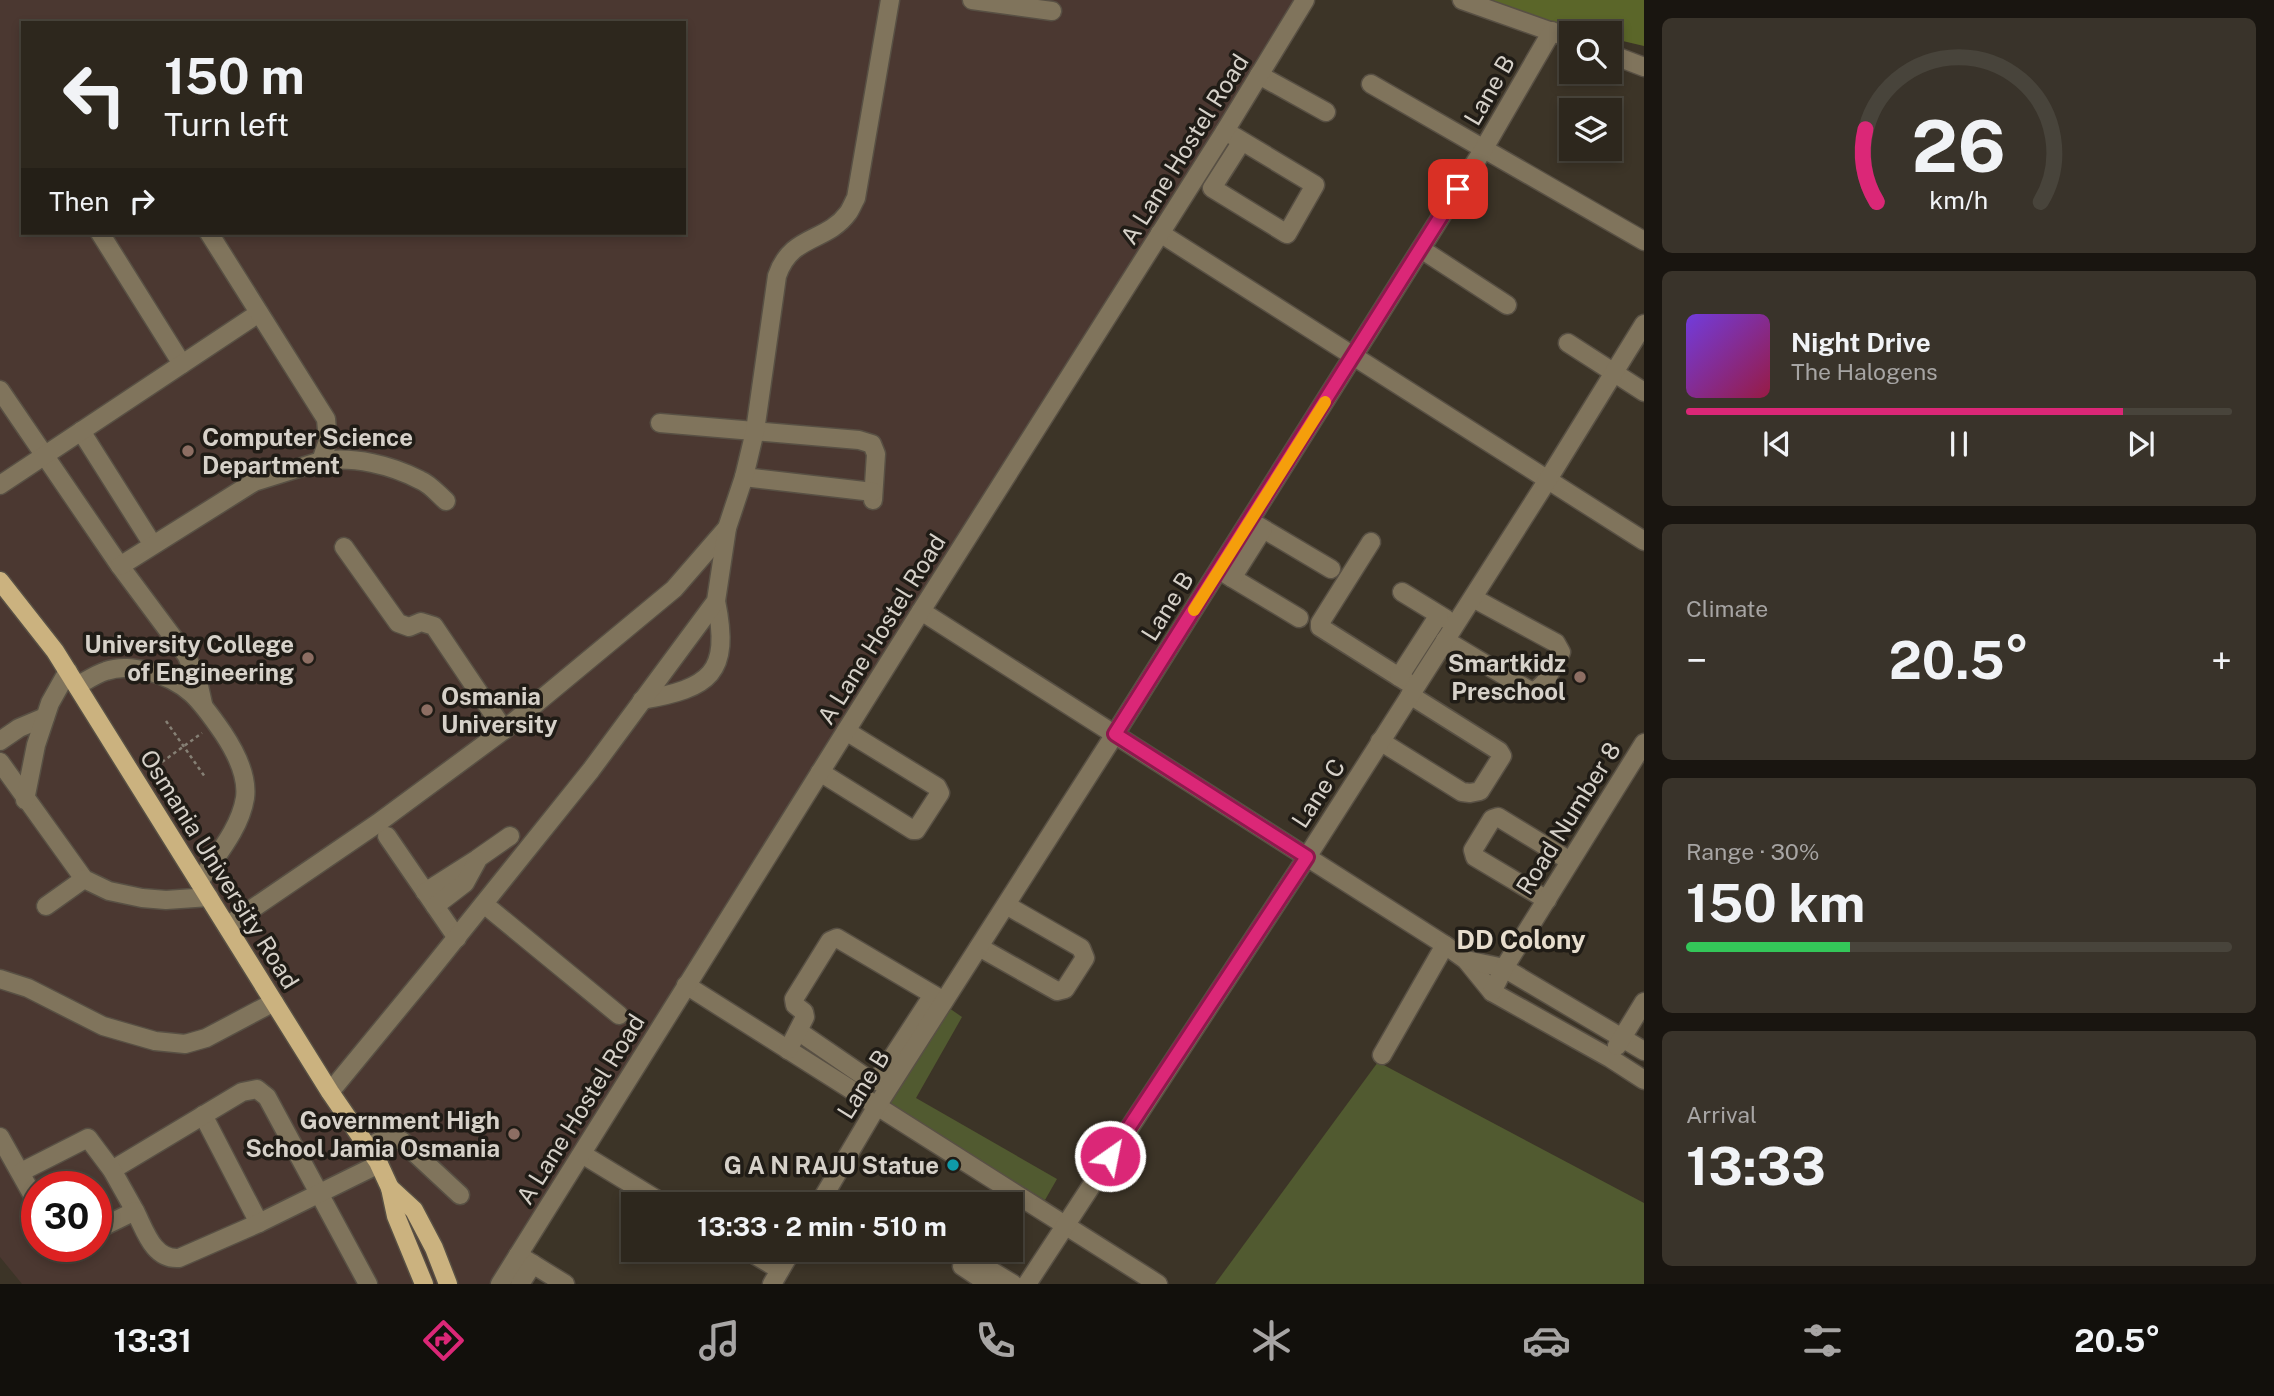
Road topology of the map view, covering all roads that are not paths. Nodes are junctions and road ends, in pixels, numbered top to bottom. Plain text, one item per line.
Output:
1 (890, 0) edge
2 (972, 0) edge
3 (1305, 0) edge
4 (1462, 0) edge
5 (1052, 11) dead end
6 (1552, 31) junction
7 (1559, 34) edge
8 (1622, 59) edge
9 (1644, 67) edge
10 (1259, 75) junction
11 (1371, 84) dead end
12 (1326, 112) dead end
13 (1225, 131) junction
14 (1242, 141) junction
15 (1483, 150) junction
16 (1160, 233) junction
17 (101, 235) edge
18 (210, 235) edge
19 (1644, 241) edge
20 (1421, 249) junction
21 (1507, 305) dead end
22 (259, 313) junction
23 (1644, 324) edge
24 (1567, 343) dead end
25 (1353, 356) junction
26 (183, 363) junction
27 (1615, 373) junction
28 (0, 390) edge
29 (1644, 392) edge
30 (660, 423) dead end
31 (80, 431) junction
32 (755, 432) junction
33 (44, 455) junction
34 (321, 461) junction
35 (744, 477) junction
36 (1547, 481) junction
37 (0, 485) edge
38 (446, 501) dead end
39 (1256, 525) junction
40 (727, 528) junction
41 (1644, 541) edge
42 (1371, 542) dead end
43 (153, 545) junction
44 (344, 547) dead end
45 (120, 566) junction
46 (1331, 569) dead end
47 (1226, 574) junction
48 (0, 581) edge
49 (1402, 592) dead end
50 (1473, 598) junction
51 (716, 601) junction
52 (921, 611) junction
53 (1438, 615) junction
54 (1299, 618) dead end
55 (1455, 625) junction
56 (1419, 645) junction
57 (1440, 648) junction
58 (1399, 677) junction
59 (73, 678) junction
60 (1413, 691) junction
61 (642, 700) junction
62 (203, 704) junction
63 (45, 717) junction
64 (504, 730) junction
65 (846, 731) junction
66 (1115, 734) junction
67 (0, 741) edge
68 (1380, 741) junction
69 (1644, 743) edge
70 (0, 762) edge
71 (820, 772) junction
72 (25, 800) junction
73 (387, 836) dead end
74 (510, 836) dead end
75 (1307, 857) junction
76 (1570, 861) junction
77 (84, 879) junction
78 (199, 881) junction
79 (209, 897) junction
80 (430, 899) junction
81 (1547, 900) junction
82 (484, 904) junction
83 (1006, 905) junction
84 (46, 906) dead end
85 (227, 926) junction
86 (457, 938) junction
87 (1445, 945) junction
88 (979, 947) junction
89 (1466, 960) junction
90 (1504, 968) junction
91 (0, 979) edge
92 (686, 985) junction
93 (1492, 992) junction
94 (938, 998) junction
95 (274, 1002) junction
96 (1644, 1002) edge
97 (618, 1015) dead end
98 (798, 1031) junction
99 (1623, 1037) junction
100 (789, 1050) junction
101 (1644, 1051) edge
102 (1382, 1055) dead end
103 (1609, 1058) junction
104 (1644, 1080) edge
105 (330, 1092) junction
106 (877, 1106) junction
107 (203, 1115) junction
108 (0, 1137) edge
109 (368, 1148) junction
110 (582, 1154) junction
111 (379, 1164) junction
112 (112, 1170) junction
113 (23, 1171) edge
114 (21, 1172) edge
115 (390, 1188) junction
116 (644, 1192) edge
117 (826, 1192) edge
118 (319, 1193) junction
119 (460, 1195) dead end
120 (135, 1211) junction
121 (112, 1222) edge
122 (259, 1223) junction
123 (1065, 1225) junction
124 (526, 1260) junction
125 (760, 1262) edge
126 (776, 1277) edge
127 (368, 1284) edge
128 (424, 1284) edge
129 (448, 1284) edge
130 (500, 1284) edge
131 (520, 1284) edge
132 (565, 1284) edge
133 (989, 1284) edge
134 (1013, 1284) edge
135 (1027, 1284) edge
136 (1158, 1284) edge

1 - 32 street
2 - 5 street
3 - 10 street, A Lane Hostel Road
4 - 6 street
6 - 7 street
6 - 15 street, Lane B
8 - 9 street
10 - 12 street
10 - 13 street, A Lane Hostel Road
11 - 15 street
13 - 14 street
13 - 16 street, A Lane Hostel Road
14 - 14 street
15 - 19 street
15 - 20 street, Lane B
16 - 25 street
16 - 52 street, A Lane Hostel Road
17 - 26 street
18 - 22 street
20 - 21 street
20 - 25 street, Lane B
22 - 26 street
22 - 34 street
23 - 27 street, Lane C
24 - 27 street
25 - 36 street
25 - 39 street, Lane B
26 - 31 street
27 - 29 street
27 - 36 street, Lane C
28 - 33 street
30 - 32 street
31 - 33 street
31 - 43 street
32 - 35 street
32 - 35 street
33 - 37 street
33 - 45 street
34 - 38 street
34 - 43 street
35 - 40 street
36 - 41 street
36 - 50 street, Lane C
39 - 46 street
39 - 47 street, Lane B
40 - 51 street
40 - 64 street
42 - 58 street
43 - 45 street
44 - 64 street
45 - 62 street
47 - 54 street
47 - 66 street, Lane B
48 - 59 main road, Osmania University Road
49 - 53 street
50 - 55 street, Lane C
50 - 57 street
51 - 61 street
51 - 61 street
52 - 65 street, A Lane Hostel Road
52 - 66 street
53 - 55 street
53 - 56 street
55 - 57 street, Lane C
56 - 57 street
56 - 58 street
57 - 60 street, Lane C
58 - 60 street
59 - 62 street
59 - 63 street
59 - 78 main road, Osmania University Road
60 - 68 street, Lane C
60 - 68 street
61 - 82 street
62 - 78 street
63 - 67 street
63 - 72 street
64 - 85 street
65 - 71 street, A Lane Hostel Road
65 - 71 street
66 - 75 street
66 - 83 street, Lane B
68 - 75 street, Lane C
69 - 76 street, Road Number 8
70 - 72 street
71 - 92 street, A Lane Hostel Road
72 - 77 street
73 - 80 street
74 - 80 street
75 - 87 street
75 - 123 street, Lane C
76 - 81 street, Road Number 8
76 - 81 street
77 - 79 street
77 - 84 street
78 - 79 main road, Osmania University Road
79 - 85 main road, Osmania University Road
80 - 86 street
81 - 90 street, Road Number 8
82 - 86 street
82 - 97 street
83 - 88 street, Lane B
83 - 88 street
85 - 95 main road, Osmania University Road
86 - 105 street
87 - 89 street
87 - 102 street
88 - 94 street, Lane B
89 - 90 street
89 - 93 street
90 - 93 street, Road Number 8
90 - 99 street
91 - 95 street
92 - 100 street
92 - 110 street, A Lane Hostel Road
93 - 103 street
94 - 98 street
94 - 98 street
94 - 106 street, Lane B
95 - 105 main road, Osmania University Road
96 - 99 street
98 - 100 street
99 - 101 street
99 - 103 street
100 - 106 street
103 - 104 street
105 - 109 main road, Osmania University Road
106 - 117 street, Lane B
106 - 123 street
107 - 112 street
107 - 118 street
107 - 122 street
108 - 114 street
109 - 111 main road, Osmania University Road
109 - 119 street
110 - 116 street
110 - 124 street, A Lane Hostel Road
111 - 115 main road, Osmania University Road
111 - 118 street
112 - 113 street
112 - 120 street
115 - 128 main road, Osmania University Road
115 - 129 main road, Osmania University Road
118 - 122 street
118 - 127 street
120 - 121 street
120 - 122 street
123 - 135 street, Lane C
123 - 136 street
124 - 130 street, A Lane Hostel Road
124 - 131 street
124 - 132 street
125 - 126 street
133 - 134 street

